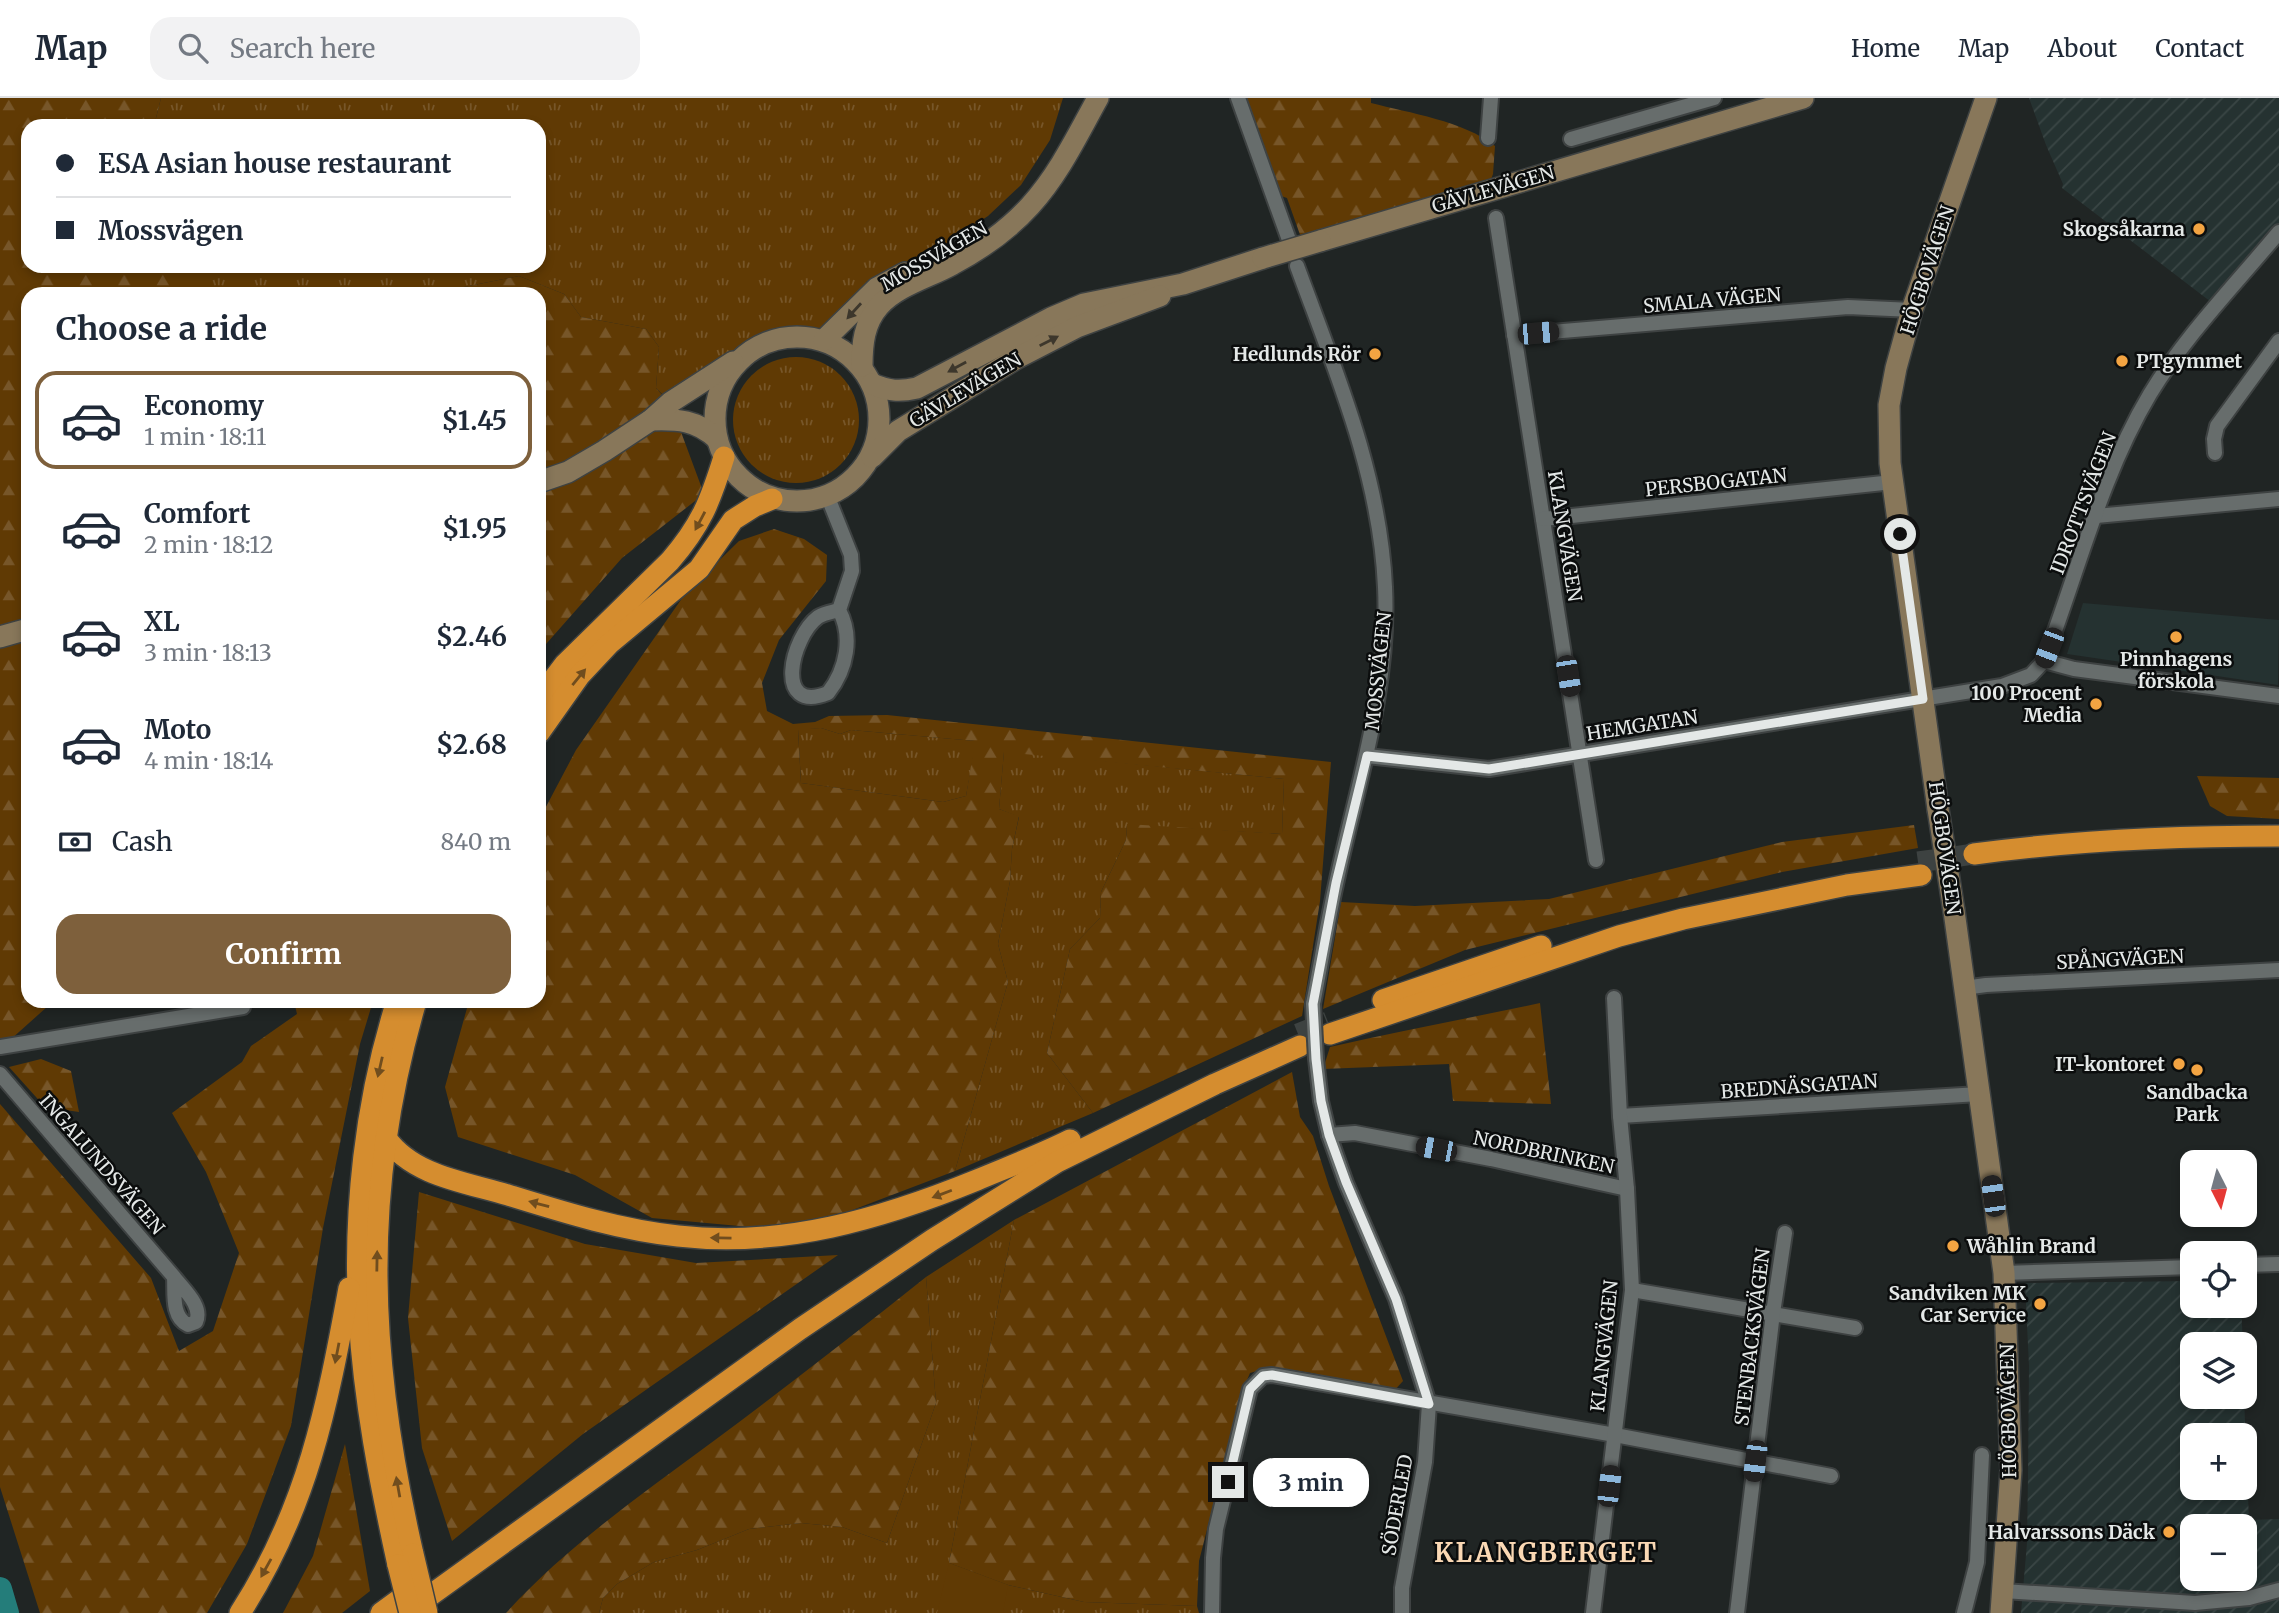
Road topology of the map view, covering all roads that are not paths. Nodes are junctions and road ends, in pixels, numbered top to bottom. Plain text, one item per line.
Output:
1 (1083, 98) edge
2 (1098, 98) edge
3 (1238, 98) edge
4 (1491, 98) edge
5 (1714, 98) edge
6 (1803, 98) edge
7 (1986, 98) edge
8 (1488, 138) dead end
9 (1571, 139) dead end
10 (1496, 218) dead end
11 (2279, 232) edge
12 (1289, 240) dead end
13 (934, 266) junction
14 (1297, 266) dead end
15 (1183, 284) junction
16 (1912, 310) junction
17 (1514, 335) junction
18 (824, 340) junction
19 (2279, 341) edge
20 (751, 351) junction
21 (867, 375) junction
22 (651, 419) junction
23 (721, 448) junction
24 (2215, 453) dead end
25 (870, 459) junction
26 (546, 480) edge
27 (1893, 482) junction
28 (827, 495) junction
29 (772, 499) junction
30 (2279, 499) edge
31 (2096, 516) junction
32 (1543, 519) junction
33 (839, 610) junction
34 (21, 630) edge
35 (0, 637) edge
36 (2044, 661) junction
37 (546, 689) edge
38 (2279, 696) edge
39 (1923, 699) junction
40 (546, 723) edge
41 (1581, 755) junction
42 (1367, 756) junction
43 (2279, 836) edge
44 (2279, 849) edge
45 (1595, 860) dead end
46 (1919, 868) tunnel mouth
47 (2279, 970) edge
48 (1964, 988) junction
49 (1614, 998) dead end
50 (237, 1008) edge
51 (395, 1008) edge
52 (414, 1008) edge
53 (1329, 1028) tunnel mouth
54 (1305, 1046) junction
55 (0, 1047) edge
56 (0, 1074) edge
57 (1979, 1094) junction
58 (1620, 1116) junction
59 (1329, 1135) junction
60 (386, 1138) junction
61 (1051, 1150) junction
62 (1628, 1189) junction
63 (1785, 1233) dead end
64 (358, 1238) junction
65 (2279, 1264) edge
66 (2257, 1265) edge
67 (2180, 1267) edge
68 (2004, 1273) junction
69 (174, 1277) dead end
70 (1632, 1290) junction
71 (1773, 1313) junction
72 (1855, 1328) dead end
73 (1429, 1404) junction
74 (1615, 1435) junction
75 (1982, 1455) dead end
76 (1755, 1461) junction
77 (1831, 1476) dead end
78 (405, 1559) junction
79 (2279, 1590) edge
80 (2003, 1591) junction
81 (240, 1613) edge
82 (381, 1613) edge
83 (408, 1613) edge
84 (427, 1613) edge
85 (1212, 1613) edge
86 (1402, 1613) edge
87 (1593, 1613) edge
88 (1737, 1613) edge
89 (1964, 1613) edge
90 (2001, 1613) edge

1 - 13 main road, MOSSVÄGEN
2 - 13 main road, MOSSVÄGEN
3 - 12 street
4 - 8 street
5 - 9 street
6 - 15 main road, GÄVLEVÄGEN, bridge
7 - 16 main road, HÖGBOVÄGEN
10 - 17 street, KLANGVÄGEN
11 - 31 street, IDROTTSVÄGEN
13 -> 18 main road, MOSSVÄGEN
13 - 21 main road, MOSSVÄGEN
14 - 42 street, MOSSVÄGEN
15 -> 21 main road, GÄVLEVÄGEN
25 -> 15 main road, GÄVLEVÄGEN
16 - 17 street, SMALA VÄGEN
16 - 27 main road, HÖGBOVÄGEN
17 - 32 street, KLANGVÄGEN
18 - 20 main road
18 - 21 main road
19 - 24 street
20 - 22 main road
20 - 23 main road
21 - 25 main road
22 - 23 main road
22 - 26 main road
23 - 29 main road
23 -> 37 highway
25 - 28 main road
27 - 32 street, PERSBOGATAN
27 - 39 main road, HÖGBOVÄGEN
28 - 29 main road
28 - 33 street
40 -> 29 highway
30 - 31 street
31 - 36 street, IDROTTSVÄGEN
32 - 41 street, KLANGVÄGEN
33 - 33 street
34 - 35 main road
36 - 38 street
36 - 39 street
39 - 41 street, HEMGATAN
39 - 48 main road, HÖGBOVÄGEN, bridge
41 - 42 street, HEMGATAN
41 - 45 street, KLANGVÄGEN
42 - 54 street, MOSSVÄGEN, bridge
43 - 44 highway
46 - 53 highway
47 - 48 street, SPÅNGVÄGEN
48 - 57 main road, HÖGBOVÄGEN
49 - 58 street, KLANGVÄGEN
50 - 55 street
51 -> 64 highway
52 - 60 highway
54 - 59 street, MOSSVÄGEN
54 - 61 highway
54 - 83 highway
56 - 69 street, INGALUNDSVÄGEN
57 - 58 street, BREDNÄSGATAN
57 - 68 main road, HÖGBOVÄGEN
58 - 62 street, KLANGVÄGEN
59 - 62 street, NORDBRINKEN
59 - 73 street, MOSSVÄGEN
61 -> 60 highway
78 -> 60 highway
61 - 82 highway
62 - 70 street, KLANGVÄGEN
63 - 71 street, STENBACKSVÄGEN
64 - 78 highway
64 -> 81 highway
65 - 66 street
67 - 68 street
68 - 80 main road, HÖGBOVÄGEN
70 - 71 street
70 - 74 street, KLANGVÄGEN
71 - 72 street
71 - 76 street, STENBACKSVÄGEN
73 - 74 street
73 - 85 street
73 - 86 street, SÖDERLED
74 - 76 street
74 - 87 street, KLANGVÄGEN
75 - 89 street
76 - 77 street
76 - 88 street, STENBACKSVÄGEN
78 - 83 highway, bridge
78 - 84 highway, bridge
79 - 80 street
80 - 90 main road, HÖGBOVÄGEN

